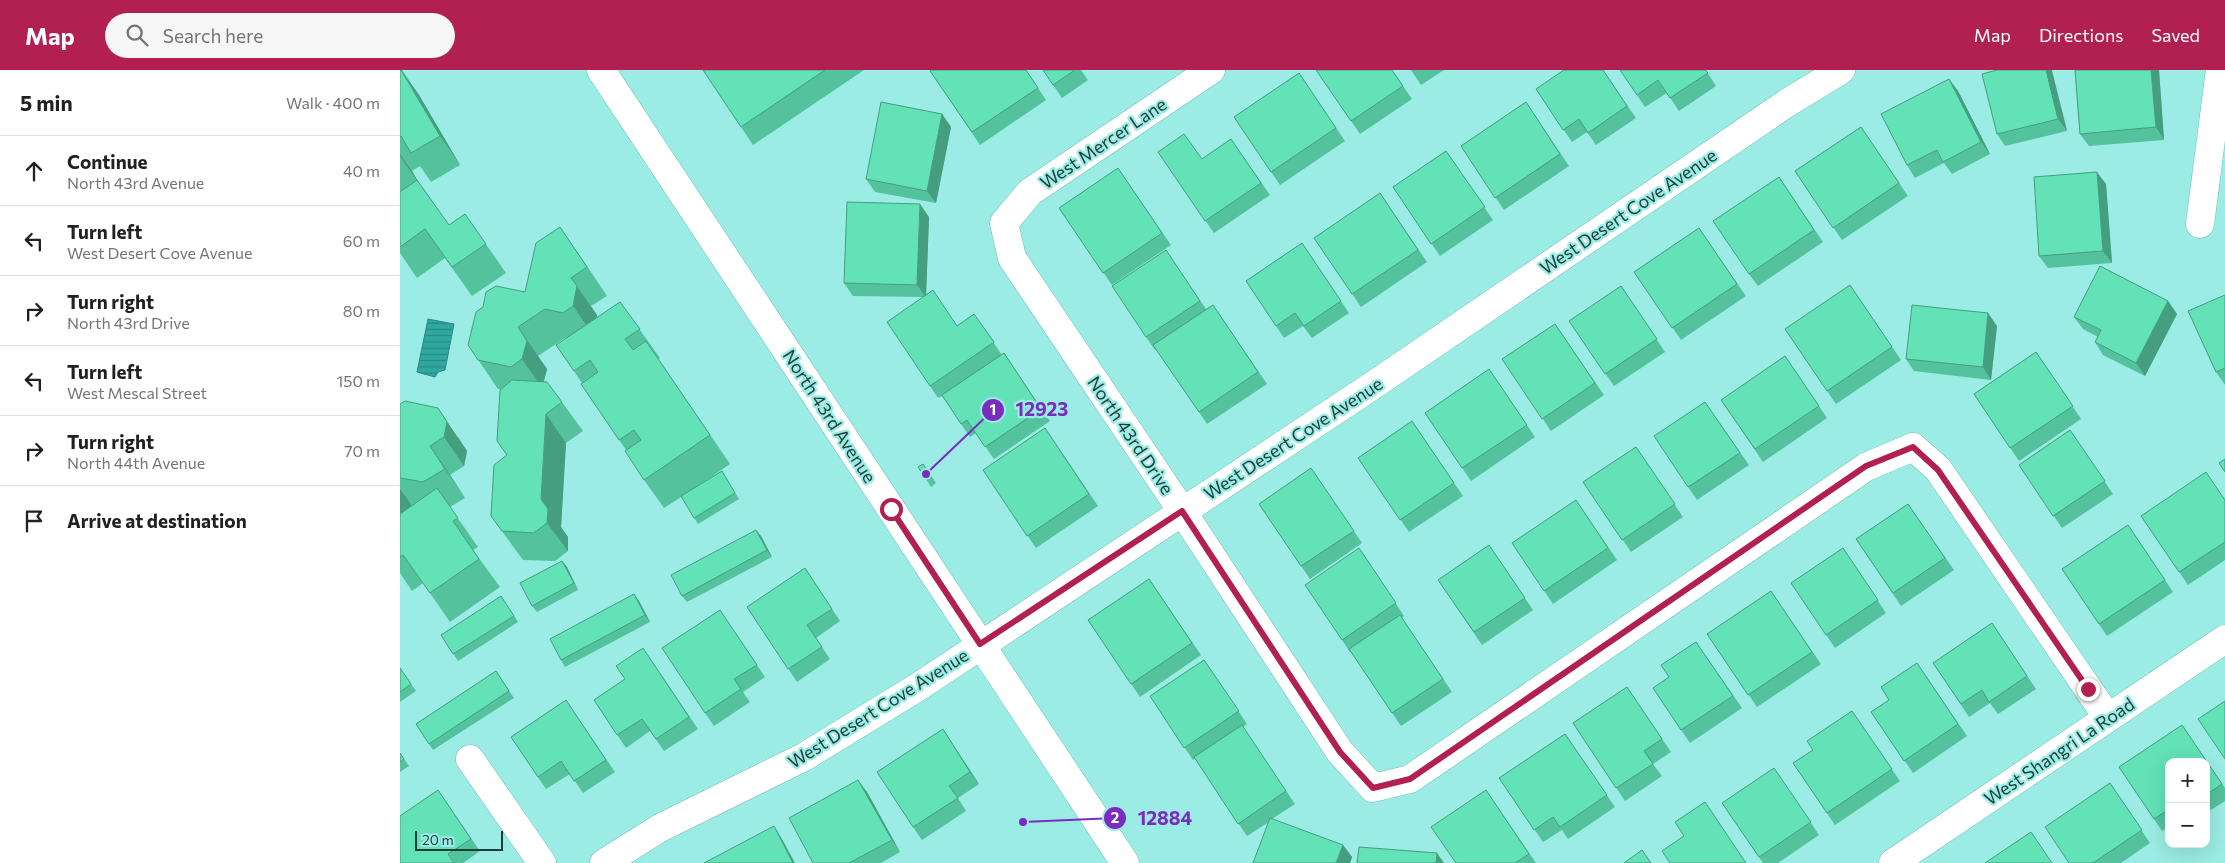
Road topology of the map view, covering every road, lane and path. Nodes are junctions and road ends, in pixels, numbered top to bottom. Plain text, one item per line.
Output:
1 (601, 70) edge
2 (1211, 70) edge
3 (1841, 70) edge
4 (2220, 70) edge
5 (1004, 224) joint
6 (2200, 224) dead end
7 (1182, 511) junction
8 (2225, 639) edge
9 (980, 644) junction
10 (2108, 718) junction
11 (470, 759) dead end
12 (542, 863) edge
13 (604, 863) edge
14 (1125, 863) edge
15 (1894, 863) edge

1 - 9 street, North 43rd Avenue
2 - 5 street, West Mercer Lane
3 - 7 street, West Desert Cove Avenue
4 - 6 street
5 - 7 street, North 43rd Drive
7 - 9 street, West Desert Cove Avenue
7 - 10 street, North 43rd Drive
8 - 10 street, West Shangri La Road
9 - 13 street, West Desert Cove Avenue
9 - 14 street, North 43rd Avenue
10 - 15 street, West Shangri La Road
11 - 12 street

